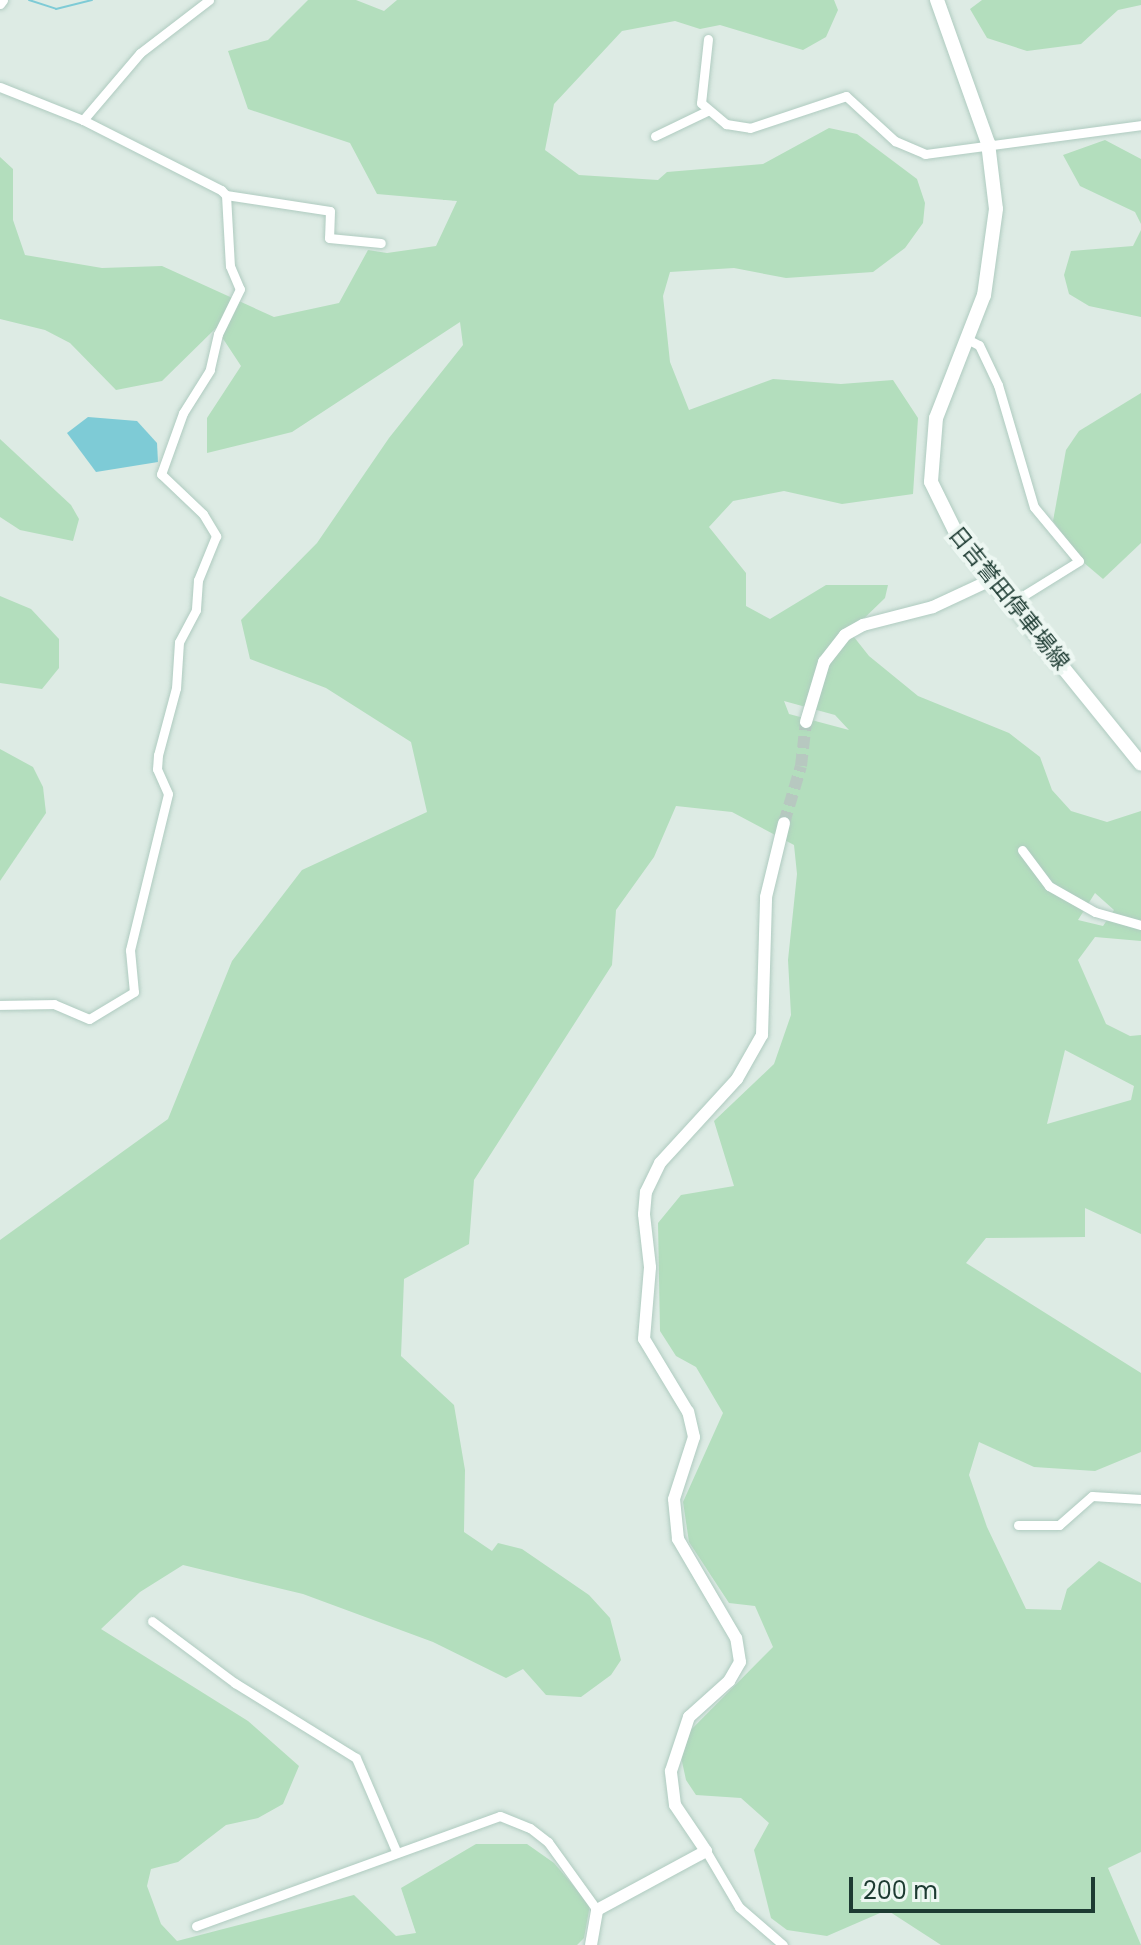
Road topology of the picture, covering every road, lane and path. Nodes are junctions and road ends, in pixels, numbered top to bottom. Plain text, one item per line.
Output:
1 (209, 0) edge
2 (937, 0) edge
3 (708, 39) dead end
4 (0, 87) edge
5 (707, 111) junction
6 (83, 120) junction
7 (1141, 125) edge
8 (655, 136) dead end
9 (988, 143) junction
10 (226, 195) junction
11 (381, 243) dead end
12 (967, 339) junction
13 (991, 580) junction
14 (1013, 602) junction
15 (806, 722) tunnel mouth
16 (1141, 764) edge
17 (784, 823) tunnel mouth
18 (1022, 850) dead end
19 (1141, 925) edge
20 (0, 1005) edge
21 (1141, 1499) edge
22 (1018, 1525) dead end
23 (152, 1621) dead end
24 (706, 1851) junction
25 (397, 1853) junction
26 (597, 1910) junction
27 (196, 1926) dead end
28 (591, 1945) edge
29 (783, 1945) edge

1 - 6 street
2 - 9 main road, 日吉誉田停車場線
3 - 5 street
4 - 6 street
5 - 8 street
5 - 9 street
6 - 10 street
7 - 9 street
9 - 12 main road, 日吉誉田停車場線
10 - 11 street
10 - 20 street
12 - 13 main road, 日吉誉田停車場線
12 - 14 street
13 - 14 main road, 日吉誉田停車場線
13 - 15 street
14 - 16 main road, 日吉誉田停車場線
17 - 24 street
18 - 19 street
21 - 22 street
23 - 25 street
24 - 26 street
24 - 29 street
25 - 26 street
25 - 27 street
26 - 28 street

